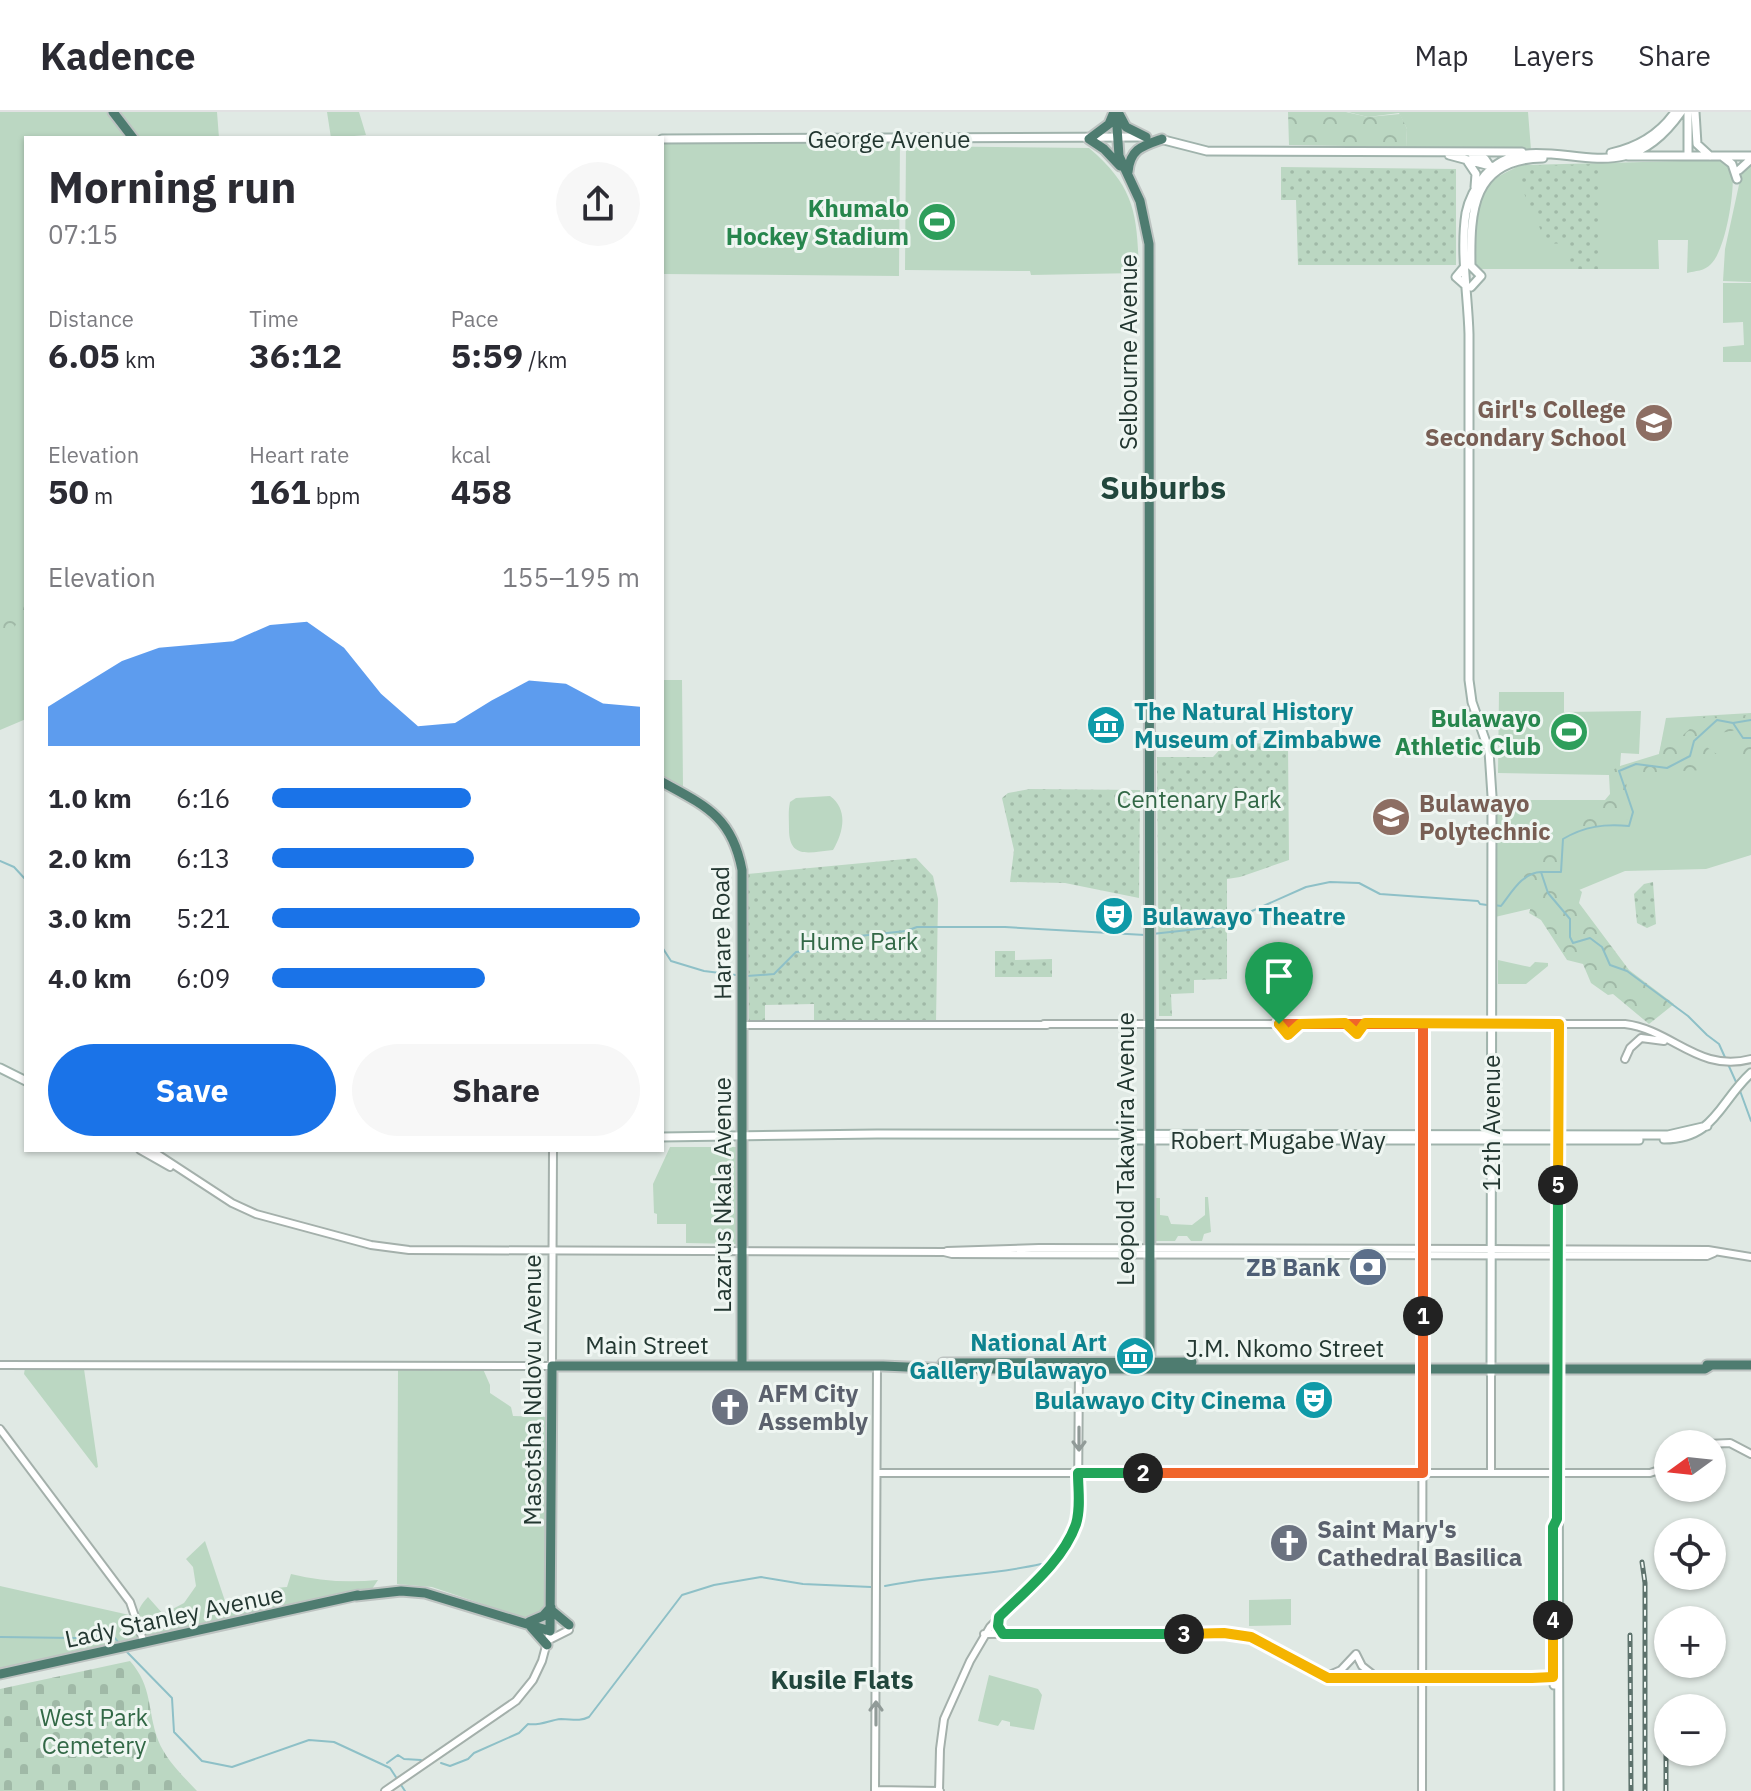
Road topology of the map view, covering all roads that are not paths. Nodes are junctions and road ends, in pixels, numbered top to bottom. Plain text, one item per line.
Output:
1 (113, 112) edge
2 (1116, 112) edge
3 (1678, 112) edge
4 (1688, 112) edge
5 (1695, 112) edge
6 (131, 136) edge
7 (1116, 137) junction
8 (1146, 137) junction
9 (664, 139) edge
10 (1089, 139) junction
11 (1162, 139) junction
12 (1528, 153) junction
13 (1558, 155) junction
14 (1465, 156) junction
15 (1597, 156) junction
16 (1622, 156) junction
17 (1688, 156) junction
18 (1711, 156) junction
19 (1721, 156) junction
20 (1751, 158) edge
21 (1519, 160) junction
22 (1491, 168) junction
23 (1739, 170) dead end
24 (1128, 175) junction
25 (1737, 179) dead end
26 (1477, 192) junction
27 (1468, 266) junction
28 (1468, 287) junction
29 (664, 783) edge
30 (1148, 933) joint
31 (1279, 1024) junction
32 (1300, 1024) junction
33 (1423, 1024) junction
34 (1559, 1024) junction
35 (743, 1025) junction
36 (1148, 1025) junction
37 (1491, 1025) junction
38 (1671, 1043) junction
39 (1625, 1059) dead end
40 (1751, 1059) edge
41 (0, 1068) edge
42 (1751, 1073) edge
43 (24, 1080) edge
44 (664, 1137) edge
45 (740, 1137) junction
46 (1147, 1137) junction
47 (1558, 1137) junction
48 (1423, 1138) junction
49 (1491, 1138) junction
50 (144, 1152) edge
51 (154, 1152) edge
52 (553, 1152) edge
53 (173, 1167) junction
54 (553, 1251) junction
55 (742, 1251) junction
56 (1147, 1251) junction
57 (1423, 1252) junction
58 (1491, 1252) junction
59 (1558, 1253) junction
60 (1751, 1257) edge
61 (742, 1364) junction
62 (1079, 1364) junction
63 (0, 1365) edge
64 (1148, 1365) junction
65 (1751, 1365) edge
66 (552, 1366) junction
67 (877, 1366) junction
68 (1423, 1366) junction
69 (1558, 1366) junction
70 (1491, 1368) junction
71 (0, 1429) edge
72 (1726, 1443) edge
73 (1751, 1454) edge
74 (877, 1473) junction
75 (1078, 1473) junction
76 (1423, 1473) junction
77 (1491, 1473) junction
78 (1557, 1473) junction
79 (1654, 1473) edge
80 (551, 1609) junction
81 (999, 1617) junction
82 (530, 1624) junction
83 (569, 1627) joint
84 (984, 1634) junction
85 (1003, 1634) junction
86 (549, 1635) junction
87 (144, 1643) junction
88 (0, 1674) edge
89 (1325, 1676) junction
90 (1556, 1676) junction
91 (1422, 1678) junction
92 (1379, 1679) junction
93 (385, 1791) edge
94 (875, 1791) edge
95 (939, 1791) edge
96 (1422, 1791) edge
97 (1557, 1791) edge

1 - 6 highway
2 - 7 highway
2 - 8 highway
2 - 10 highway
3 - 15 main road
3 - 16 main road
4 - 17 main road
5 - 18 main road
7 - 8 main road, George Avenue
7 - 10 main road, George Avenue
7 - 24 highway, Selbourne Avenue
8 - 11 main road, George Avenue
9 - 10 main road, George Avenue
10 - 24 highway
11 - 14 main road, George Avenue
11 - 24 highway
12 - 13 main road, George Avenue
12 - 14 main road, George Avenue
12 - 22 main road
13 - 15 main road
13 - 21 main road
14 - 22 main road
14 - 26 main road
15 - 16 main road
16 - 17 main road
17 - 18 main road
18 - 19 main road
19 - 20 main road
19 - 25 main road
20 - 23 main road
21 - 22 main road
21 - 26 main road
22 - 26 main road
24 - 30 highway, Selbourne Avenue
26 - 27 main road
27 - 28 main road
27 - 28 main road
27 - 28 main road
28 - 37 main road, 12th Avenue
29 - 35 highway, Harare Road
30 - 36 highway, Leopold Takawira Avenue
31 - 32 street
31 - 32 street
31 - 36 street
32 - 33 street
33 - 37 street
33 - 48 street
34 - 37 street
34 - 38 street
34 - 47 street
35 - 36 street
35 - 45 highway, Lazarus Nkala Avenue
36 - 46 highway, Leopold Takawira Avenue
37 - 49 main road, 12th Avenue
38 - 39 street
38 - 40 street
41 - 43 main road
42 - 47 main road, Robert Mugabe Way
44 - 45 main road, Robert Mugabe Way
45 - 46 main road, Robert Mugabe Way
45 - 55 highway, Lazarus Nkala Avenue
46 - 48 main road, Robert Mugabe Way
46 - 56 highway, Leopold Takawira Avenue
47 - 49 main road, Robert Mugabe Way
47 - 59 street
48 - 49 main road, Robert Mugabe Way
48 - 57 street
49 - 58 main road, 12th Avenue
50 - 53 street
51 - 53 street
52 - 54 street, Masotsha Ndlovu Avenue
53 - 54 street
54 - 55 street
54 - 66 street, Masotsha Ndlovu Avenue
55 - 56 street
55 - 61 highway, Lazarus Nkala Avenue
56 - 57 street
56 - 64 highway, Leopold Takawira Avenue
57 - 58 street
57 - 68 street
58 - 59 street
58 - 70 main road, 12th Avenue
59 - 60 street
59 - 69 street
61 - 62 highway, J.M. Nkomo Street
61 - 66 highway, Main Street
61 - 67 highway, J.M. Nkomo Street
62 - 64 highway, J.M. Nkomo Street
62 - 67 highway, J.M. Nkomo Street
62 -> 75 street
63 - 66 street
64 - 68 highway, J.M. Nkomo Street
65 - 69 highway, J.M. Nkomo Street
66 - 80 highway, Masotsha Ndlovu Avenue
67 - 74 street
68 - 70 highway, J.M. Nkomo Street
68 - 76 street
69 - 70 highway, J.M. Nkomo Street
69 - 78 main road
70 - 77 street, 12th Avenue
71 - 87 street
72 - 73 street
74 - 75 street
94 -> 74 street
75 - 76 street
75 - 81 street
76 - 77 street
76 - 91 street
77 - 78 street
78 - 79 street
78 - 90 main road
80 - 82 highway
80 - 83 highway
80 - 86 highway, Masotsha Ndlovu Avenue
81 - 84 street
81 - 85 street
82 - 86 highway, Lady Stanley Avenue
82 - 86 highway
82 - 87 highway, Lady Stanley Avenue
83 - 86 street
84 - 85 street
84 - 95 street
85 - 89 street
86 - 93 street
87 - 88 highway, Lady Stanley Avenue
89 - 92 street
89 - 92 street
90 - 91 street
90 - 97 main road
91 - 92 street
91 - 96 street
94 - 95 street

